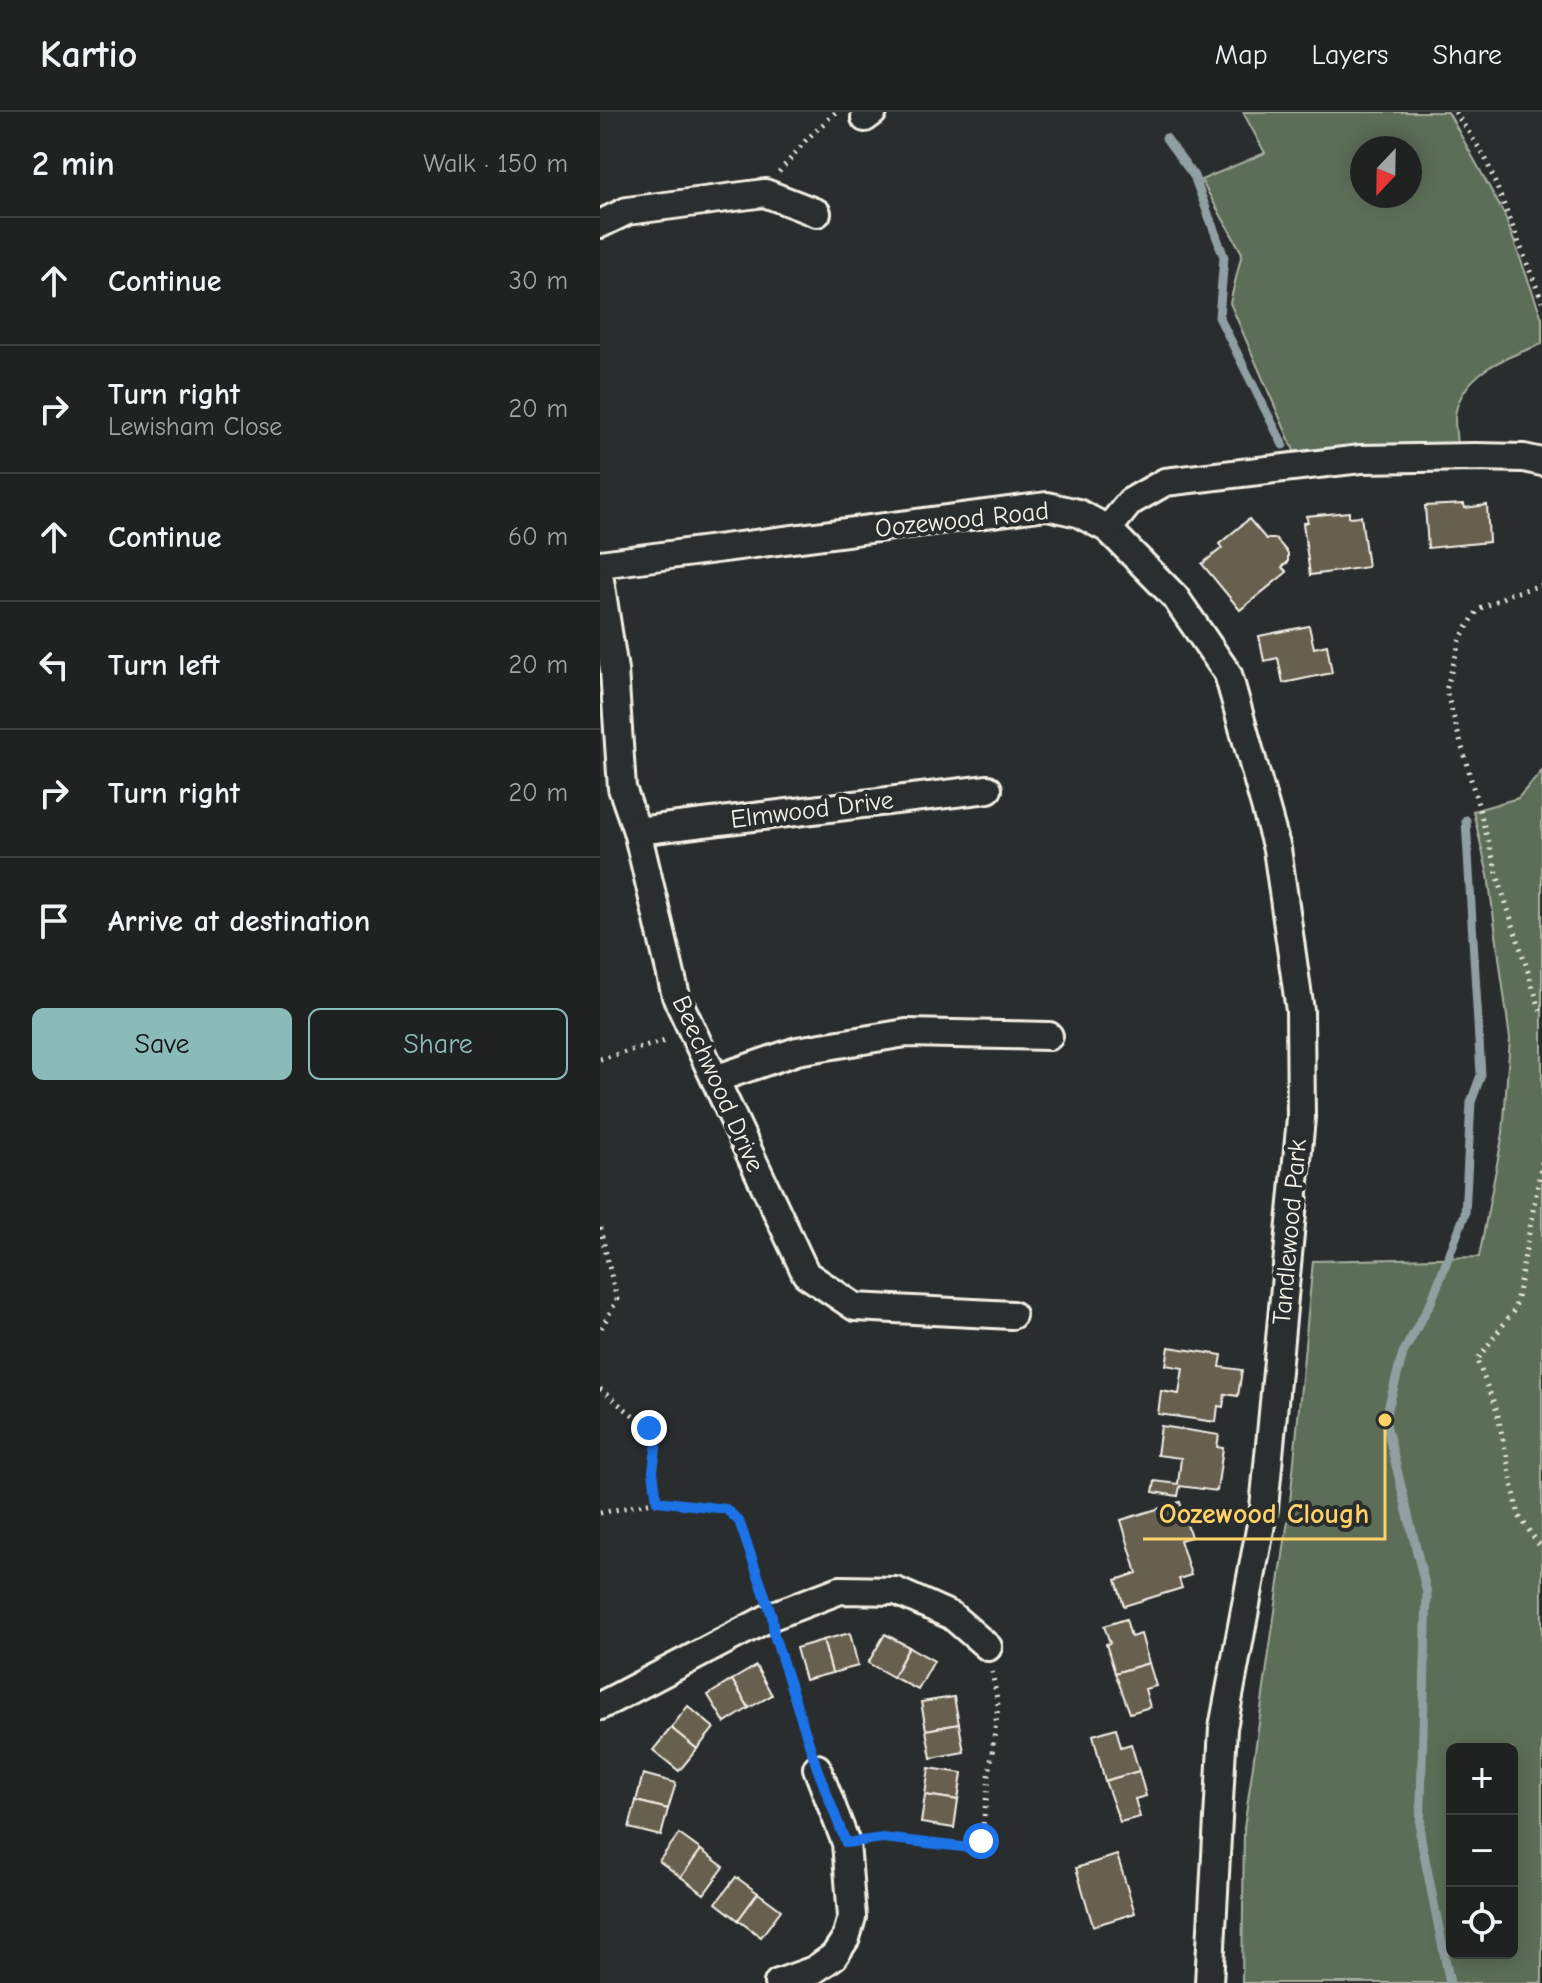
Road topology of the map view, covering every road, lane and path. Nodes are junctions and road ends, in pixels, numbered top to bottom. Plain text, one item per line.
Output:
1 (836, 112) edge
2 (1455, 112) edge
3 (765, 193) junction
4 (817, 213) dead end
5 (600, 224) edge
6 (1542, 301) edge
7 (1542, 462) edge
8 (1108, 529) junction
9 (600, 564) edge
10 (600, 580) edge
11 (1542, 585) edge
12 (988, 789) dead end
13 (637, 831) junction
14 (1542, 1015) edge
15 (694, 1034) junction
16 (1049, 1036) dead end
17 (600, 1059) edge
18 (715, 1079) junction
19 (1542, 1162) edge
20 (600, 1228) edge
21 (1012, 1315) dead end
22 (600, 1330) edge
23 (600, 1389) edge
24 (657, 1501) junction
25 (600, 1513) edge
26 (1542, 1549) edge
27 (772, 1616) junction
28 (988, 1647) joint
29 (600, 1706) edge
30 (817, 1768) joint
31 (846, 1843) junction
32 (778, 1983) edge
33 (1209, 1983) edge

1 - 3 path
2 - 6 path
3 - 4 street
3 - 5 street
7 - 8 street
8 - 9 street, Oozewood Road
8 - 33 street, Tandlewood Park
10 - 13 street, Beechwood Drive
11 - 14 path
12 - 13 street, Elmwood Drive
13 - 15 street, Beechwood Drive
15 - 17 path
15 - 18 street, Beechwood Drive
16 - 18 street
18 - 21 street, Beechwood Drive
19 - 26 path
20 - 22 path
23 - 24 path
24 - 25 path
24 - 27 path
27 - 28 street
27 - 29 street
27 - 30 path
28 - 31 path
30 - 31 street
31 - 32 street

